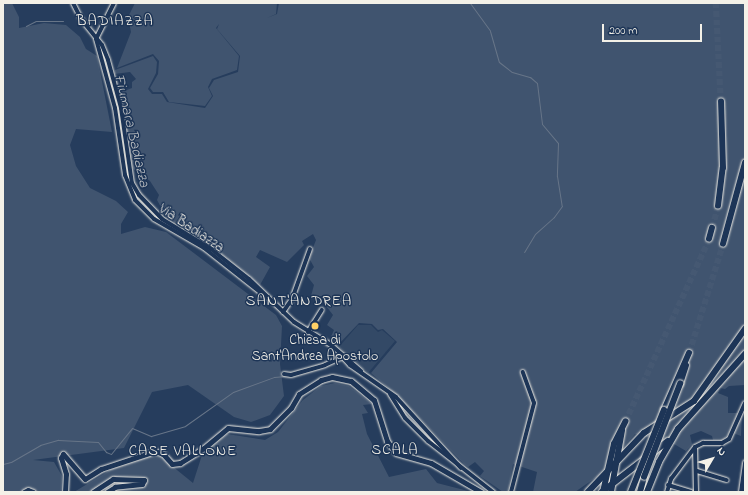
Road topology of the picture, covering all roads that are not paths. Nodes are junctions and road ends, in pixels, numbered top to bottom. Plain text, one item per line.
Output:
1 (73, 3) edge
2 (114, 3) edge
3 (96, 39) junction
4 (721, 102) tunnel mouth
5 (745, 163) edge
6 (718, 206) tunnel mouth
7 (712, 228) tunnel mouth
8 (709, 239) tunnel mouth
9 (723, 244) tunnel mouth
10 (310, 249) dead end
11 (322, 310) dead end
12 (283, 312) junction
13 (745, 329) edge
14 (308, 332) junction
15 (745, 354) edge
16 (688, 355) tunnel mouth
17 (343, 356) junction
18 (523, 372) dead end
19 (284, 374) dead end
20 (678, 385) junction
21 (745, 403) edge
22 (625, 422) tunnel mouth
23 (620, 432) junction
24 (671, 439) junction
25 (696, 447) junction
26 (745, 462) edge
27 (697, 471) junction
28 (727, 480) dead end
29 (745, 482) edge
30 (483, 485) junction
31 (668, 485) junction
32 (487, 490) edge
33 (481, 491) edge
34 (24, 492) edge
35 (33, 492) edge
36 (64, 492) edge
37 (93, 492) edge
38 (107, 492) edge
39 (493, 492) edge
40 (512, 492) edge
41 (588, 492) edge
42 (602, 492) edge
43 (610, 492) edge
44 (630, 492) edge
45 (640, 492) edge
46 (647, 492) edge
47 (667, 492) edge
48 (691, 492) edge
49 (696, 492) edge
50 (741, 492) edge
51 (744, 492) edge

1 - 3 street, Via Badiazza
2 - 3 street
3 - 12 street, Via Badiazza
4 - 6 highway
5 - 9 highway
7 - 8 highway
10 - 12 street
11 - 14 street
12 - 14 street, Via Badiazza
13 - 41 highway
14 - 17 street, Via Badiazza
15 - 24 highway
16 - 20 highway
17 - 19 street
17 - 30 street, Via Badiazza
18 - 40 street
20 - 44 highway, bridge
20 - 45 highway, bridge
21 - 25 street
22 - 23 highway
23 - 42 highway
23 - 43 highway
24 - 42 highway, bridge
24 - 46 highway
25 - 27 street
25 - 31 street
26 - 50 street
27 - 28 street
27 - 49 street
29 - 51 main road
30 - 32 street
30 - 33 street
31 - 47 street
31 - 48 street
32 - 39 street
33 - 36 main road
34 - 35 main road
37 - 38 main road

